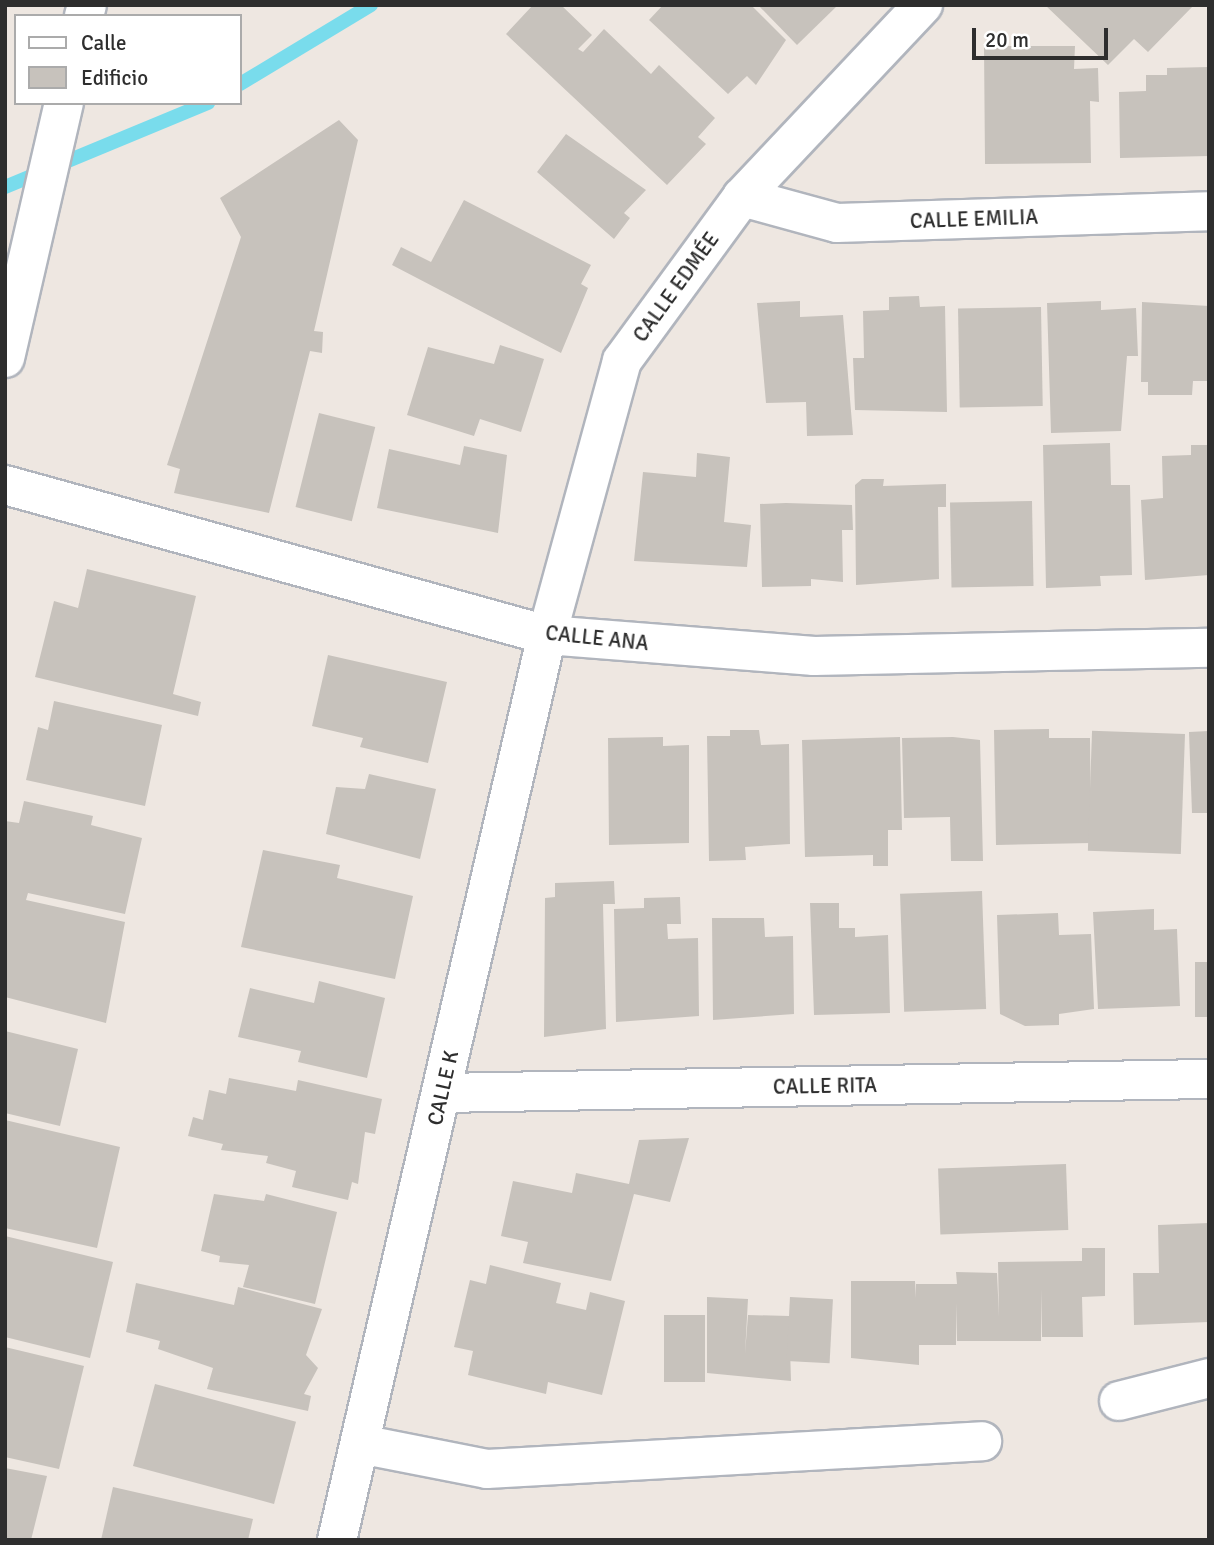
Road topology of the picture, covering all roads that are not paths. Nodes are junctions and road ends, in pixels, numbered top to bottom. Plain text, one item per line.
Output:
1 (923, 5) edge
2 (64, 105) edge
3 (743, 197) junction
4 (1209, 211) edge
5 (5, 359) edge
6 (5, 485) edge
7 (547, 635) junction
8 (1209, 648) edge
9 (1209, 1079) edge
10 (442, 1093) junction
11 (1209, 1378) edge
12 (1119, 1401) dead end
13 (982, 1441) dead end
14 (360, 1444) junction
15 (337, 1540) edge

1 - 3 street, CALLE EDMÉE
2 - 5 street
3 - 4 street, CALLE EMILIA
3 - 7 street, CALLE EDMÉE
6 - 7 street, CALLE ANA
7 - 8 street, CALLE ANA
7 - 10 street, CALLE K
9 - 10 street, CALLE RITA
10 - 14 street, CALLE K
11 - 12 street
13 - 14 street
14 - 15 street, CALLE K

